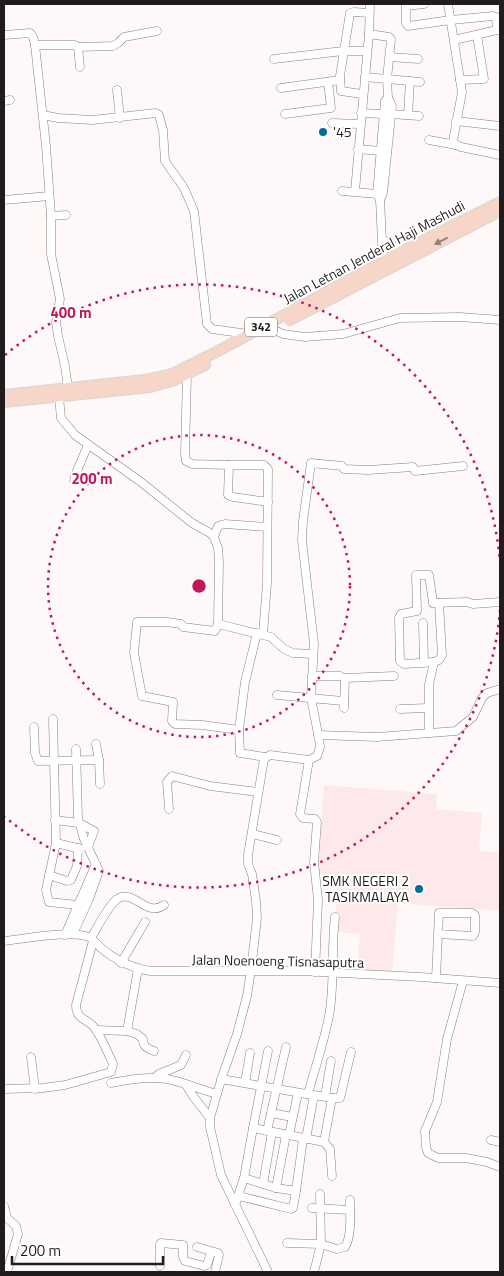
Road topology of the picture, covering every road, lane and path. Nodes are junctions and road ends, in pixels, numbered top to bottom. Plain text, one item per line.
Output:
1 (370, 4) edge
2 (424, 4) edge
3 (448, 4) edge
4 (406, 5) edge
5 (369, 13) junction
6 (451, 20) junction
7 (499, 30) edge
8 (157, 31) dead end
9 (369, 34) junction
10 (4, 35) edge
11 (477, 35) junction
12 (454, 40) junction
13 (35, 45) junction
14 (78, 47) junction
15 (343, 51) junction
16 (367, 51) junction
17 (390, 56) junction
18 (274, 59) dead end
19 (418, 59) dead end
20 (80, 67) dead end
21 (365, 77) junction
22 (387, 79) junction
23 (340, 80) junction
24 (460, 80) junction
25 (410, 81) junction
26 (328, 82) junction
27 (420, 82) dead end
28 (281, 88) dead end
29 (117, 90) dead end
30 (362, 94) junction
31 (361, 113) junction
32 (284, 114) dead end
33 (387, 114) junction
34 (43, 115) junction
35 (408, 115) junction
36 (418, 116) dead end
37 (120, 118) junction
38 (456, 121) junction
39 (332, 123) dead end
40 (360, 124) junction
41 (500, 126) edge
42 (429, 140) dead end
43 (456, 145) junction
44 (358, 149) junction
45 (380, 151) junction
46 (500, 155) edge
47 (342, 190) dead end
48 (355, 191) junction
49 (49, 196) junction
50 (379, 197) junction
51 (4, 200) edge
52 (500, 211) edge
53 (66, 215) dead end
54 (51, 216) junction
55 (383, 240) junction
56 (402, 251) junction
57 (383, 261) junction
58 (500, 320) edge
59 (273, 329) junction
60 (248, 334) junction
61 (187, 374) junction
62 (68, 388) junction
63 (106, 389) junction
64 (4, 395) edge
65 (59, 397) junction
66 (4, 402) edge
67 (88, 445) junction
68 (229, 465) junction
69 (463, 466) dead end
70 (74, 482) dead end
71 (268, 502) junction
72 (267, 527) junction
73 (214, 537) junction
74 (500, 602) edge
75 (439, 603) junction
76 (424, 623) dead end
77 (218, 624) junction
78 (260, 634) junction
79 (313, 654) junction
80 (434, 662) junction
81 (424, 663) junction
82 (312, 676) junction
83 (340, 676) dead end
84 (394, 676) dead end
85 (500, 689) edge
86 (277, 695) dead end
87 (310, 698) junction
88 (428, 708) junction
89 (400, 709) dead end
90 (53, 719) dead end
91 (34, 727) dead end
92 (239, 730) junction
93 (429, 733) junction
94 (318, 734) junction
95 (96, 744) dead end
96 (76, 749) dead end
97 (265, 757) junction
98 (76, 760) junction
99 (99, 760) junction
100 (309, 760) junction
101 (54, 762) junction
102 (100, 784) dead end
103 (258, 792) junction
104 (169, 809) dead end
105 (55, 820) junction
106 (79, 823) junction
107 (252, 834) junction
108 (277, 840) dead end
109 (56, 843) junction
110 (78, 848) junction
111 (89, 849) junction
112 (49, 875) junction
113 (85, 897) junction
114 (78, 905) junction
115 (164, 905) dead end
116 (334, 917) dead end
117 (145, 922) dead end
118 (69, 934) junction
119 (438, 934) junction
120 (92, 939) junction
121 (4, 940) edge
122 (121, 962) junction
123 (138, 969) junction
124 (250, 970) junction
125 (315, 972) junction
126 (334, 973) junction
127 (436, 978) junction
128 (463, 980) junction
129 (500, 983) edge
130 (96, 1030) junction
131 (127, 1031) junction
132 (286, 1047) dead end
133 (154, 1051) dead end
134 (268, 1051) dead end
135 (351, 1052) dead end
136 (250, 1053) dead end
137 (186, 1055) dead end
138 (31, 1057) dead end
139 (347, 1070) junction
140 (154, 1078) junction
141 (221, 1079) junction
142 (111, 1083) dead end
143 (244, 1083) junction
144 (186, 1085) junction
145 (261, 1087) junction
146 (4, 1089) edge
147 (35, 1089) junction
148 (276, 1089) junction
149 (298, 1093) junction
150 (217, 1094) junction
151 (311, 1095) junction
152 (328, 1097) junction
153 (271, 1113) junction
154 (292, 1117) junction
155 (210, 1118) junction
156 (253, 1128) junction
157 (269, 1132) junction
158 (288, 1135) junction
159 (305, 1139) junction
160 (491, 1140) dead end
161 (324, 1142) junction
162 (500, 1142) edge
163 (500, 1167) edge
164 (332, 1176) dead end
165 (244, 1178) junction
166 (263, 1184) junction
167 (276, 1188) junction
168 (296, 1191) junction
169 (320, 1194) dead end
170 (239, 1196) junction
171 (350, 1200) dead end
172 (235, 1205) junction
173 (4, 1206) edge
174 (312, 1208) dead end
175 (321, 1208) junction
176 (350, 1210) junction
177 (288, 1243) dead end
178 (321, 1244) junction
179 (4, 1248) edge
180 (197, 1248) dead end
181 (13, 1251) junction
182 (211, 1252) junction
183 (160, 1266) dead end
184 (7, 1272) edge
185 (215, 1272) edge
186 (268, 1272) edge
187 (314, 1272) edge

1 - 5 street
2 - 4 street
3 - 6 street
4 - 6 street
5 - 9 street
5 - 15 street
6 - 7 street
6 - 12 street
7 - 11 street
8 - 14 street
9 - 16 street
9 - 17 street
10 - 13 street
11 - 12 street
11 - 24 street
12 - 24 street
13 - 14 street
13 - 34 street
14 - 20 street
15 - 16 street
15 - 18 street
15 - 23 street
16 - 21 street
17 - 19 street
17 - 22 street
21 - 22 street
21 - 30 street
22 - 25 street
22 - 33 street
23 - 26 street
23 - 30 street
24 - 38 street
25 - 27 street
25 - 35 street
26 - 28 street
26 - 32 street
29 - 37 street
30 - 31 street
31 - 33 street
31 - 40 street
33 - 35 street
33 - 45 street
33 - 50 street
34 - 37 street
34 - 49 street
35 - 36 street
37 - 60 street
38 - 41 street
38 - 43 street
39 - 40 street
40 - 44 street
42 - 43 street
43 - 46 street
44 - 45 street
44 - 48 street
45 - 50 street
47 - 48 street
48 - 50 street
49 - 51 street
49 - 54 street
50 - 55 street
52 - 56 main road, Jalan Letnan Jenderal Haji Mashudi / 342
52 -> 59 main road, Jalan Letnan Jenderal Haji Mashudi / 342
53 - 54 street
54 - 62 street
55 - 56 street
55 - 57 street
56 - 57 main road, Jalan Letnan Jenderal Haji Mashudi / 342
57 - 60 main road, Jalan Letnan Jenderal Haji Mashudi / 342
58 - 59 street
59 - 61 main road, Jalan Letnan Jenderal Haji Mashudi / 342
60 - 63 main road, Jalan Letnan Jenderal Haji Mashudi / 342
61 - 63 main road, Jalan Letnan Jenderal Haji Mashudi / 342
61 - 68 street
62 - 63 main road, Jalan Letnan Jenderal Haji Mashudi / 342
62 - 64 main road, Jalan Letnan Jenderal Haji Mashudi / 342
63 - 65 main road, Jalan Letnan Jenderal Haji Mashudi / 342
65 - 66 main road, Jalan Letnan Jenderal Haji Mashudi / 342
65 - 67 street
67 - 70 street
67 - 73 street
68 - 71 street
68 - 71 street
69 - 79 street
71 - 72 street
72 - 73 street
72 - 78 street
73 - 77 street
74 - 75 street
75 - 80 street
75 - 81 street
76 - 81 street
77 - 78 street
77 - 92 street
78 - 79 street
78 - 92 street
79 - 82 street
80 - 81 street
80 - 88 street
82 - 83 street
82 - 87 street
84 - 87 street
85 - 93 street
86 - 87 street
87 - 94 street
88 - 89 street
88 - 93 street
90 - 101 street
91 - 101 street
92 - 97 street
93 - 94 street
94 - 100 street
95 - 99 street
96 - 98 street
97 - 100 street
97 - 103 street
98 - 99 street
98 - 101 street
98 - 106 street
99 - 102 street
100 - 125 street
101 - 105 street
103 - 104 street
103 - 107 street
105 - 106 street
105 - 109 street
106 - 111 street
106 - 111 street
107 - 108 street
107 - 124 street
109 - 110 street
109 - 112 street
110 - 111 street
110 - 112 street
111 - 113 street
112 - 114 street
113 - 114 street
113 - 118 street
114 - 118 street
115 - 120 street
116 - 126 street
117 - 122 street
118 - 120 street, Jalan Noenoeng Tisnasaputra
118 - 121 street, Jalan Noenoeng Tisnasaputra
119 - 119 street
119 - 127 street
120 - 122 street, Jalan Noenoeng Tisnasaputra
120 - 130 street
122 - 123 street, Jalan Noenoeng Tisnasaputra
123 - 124 street, Jalan Noenoeng Tisnasaputra
123 - 131 street
124 - 125 street, Jalan Noenoeng Tisnasaputra
124 - 141 street
125 - 126 street, Jalan Noenoeng Tisnasaputra
126 - 127 street, Jalan Noenoeng Tisnasaputra
126 - 151 street
127 - 128 street, Jalan Noenoeng Tisnasaputra
128 - 129 street, Jalan Noenoeng Tisnasaputra
128 - 163 street
130 - 131 street
130 - 147 street
131 - 133 street
132 - 148 street
134 - 145 street
135 - 139 street
136 - 143 street
137 - 140 street
138 - 147 street
139 - 152 street
139 - 152 street
140 - 142 street
140 - 144 street
141 - 143 street
141 - 150 street
143 - 145 street
144 - 150 street
144 - 155 street
145 - 148 street
145 - 156 street
146 - 147 street
148 - 149 street
148 - 153 street
149 - 151 street
149 - 154 street
150 - 155 street
151 - 152 street
151 - 159 street
152 - 161 street
153 - 154 street
153 - 157 street
154 - 158 street
155 - 172 street
156 - 157 street
156 - 165 street
157 - 158 street
157 - 166 street
158 - 159 street
158 - 167 street
159 - 161 street
159 - 168 street
160 - 162 street
161 - 164 street
165 - 166 street
165 - 170 street
166 - 167 street
167 - 168 street
168 - 170 street
169 - 175 street
170 - 172 street
171 - 176 street
172 - 186 street
173 - 181 street
174 - 175 street
175 - 176 street
175 - 178 street
176 - 178 street
177 - 178 street
178 - 187 street
179 - 181 street
180 - 182 street
181 - 184 street
182 - 183 street
182 - 185 street

